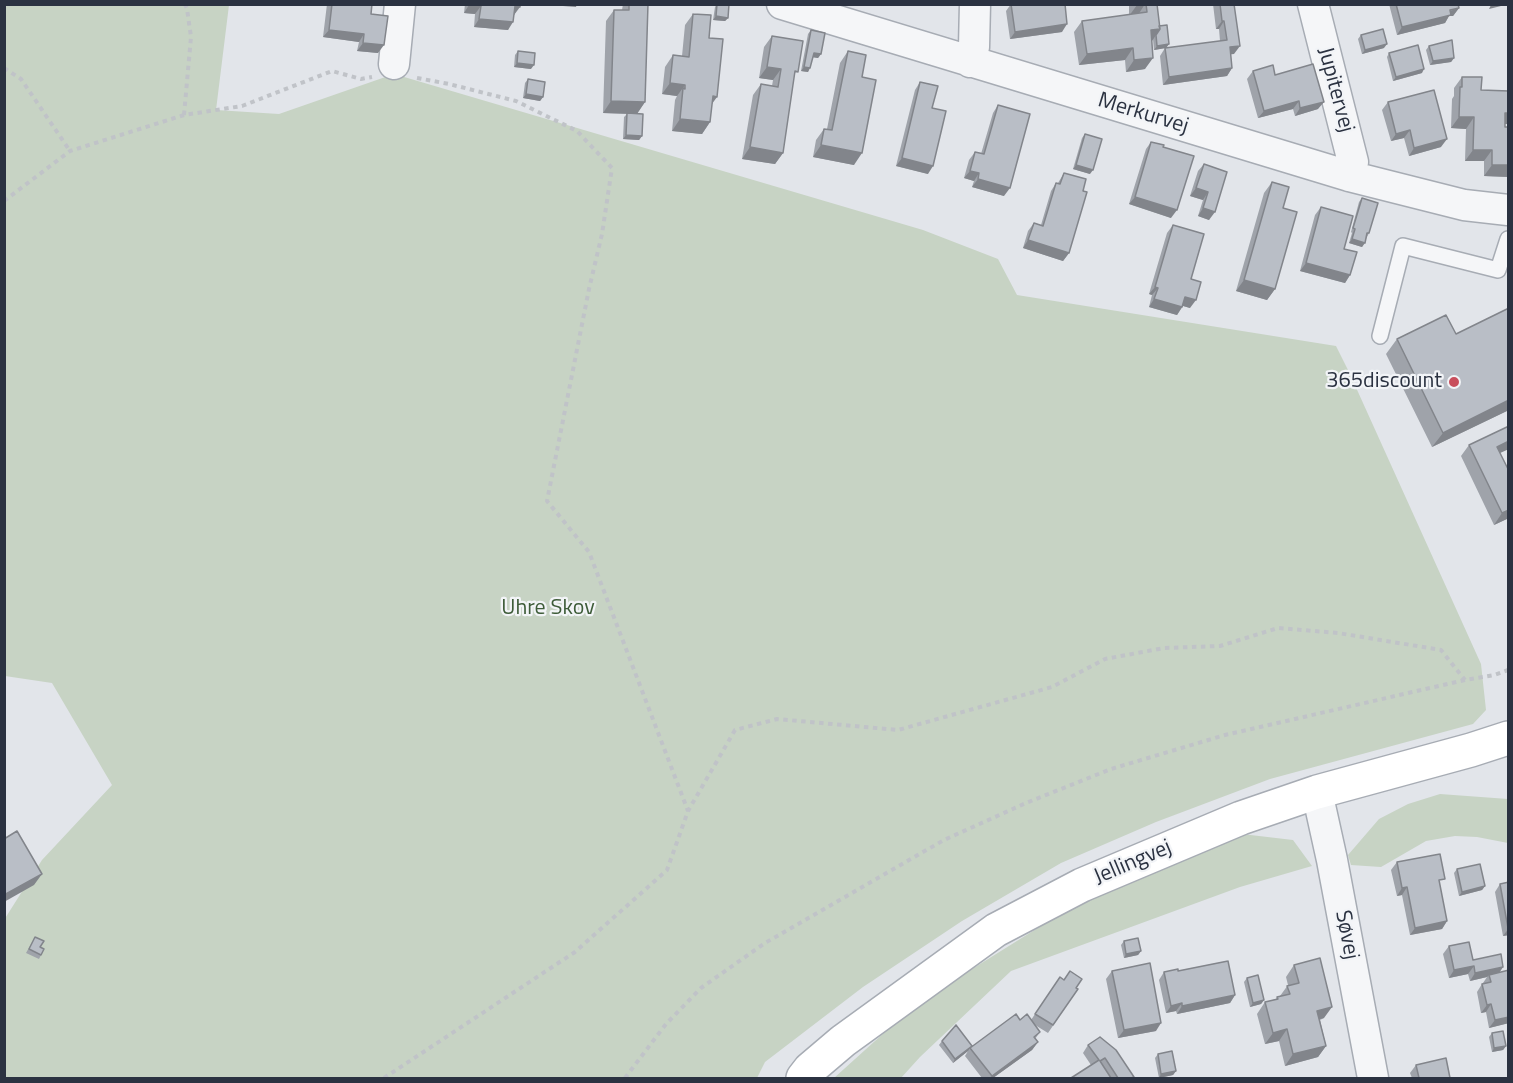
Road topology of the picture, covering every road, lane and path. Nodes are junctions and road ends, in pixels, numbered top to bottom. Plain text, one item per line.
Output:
1 (185, 4) edge
2 (400, 4) edge
3 (782, 4) edge
4 (975, 4) edge
5 (1312, 4) edge
6 (970, 62) junction
7 (4, 68) edge
8 (394, 73) junction
9 (184, 115) junction
10 (70, 151) junction
11 (1349, 176) junction
12 (4, 201) edge
13 (1509, 210) edge
14 (1509, 239) edge
15 (1380, 336) dead end
16 (1509, 670) edge
17 (1465, 680) junction
18 (1509, 738) edge
19 (1317, 792) junction
20 (688, 812) junction
21 (384, 1078) edge
22 (625, 1078) edge
23 (803, 1078) edge
24 (1373, 1078) edge

1 - 9 path
2 - 8 street
3 - 6 street, Merkurvej
4 - 6 street
5 - 11 street, Jupitervej
6 - 11 street, Merkurvej
7 - 10 path
8 - 9 path
8 - 20 path
9 - 10 path
10 - 12 path
11 - 13 street, Merkurvej
14 - 15 lane
16 - 17 path
17 - 20 path
17 - 22 path
18 - 19 main road, Jellingvej
19 - 23 main road, Jellingvej
19 - 24 street, Søvej
20 - 21 path

